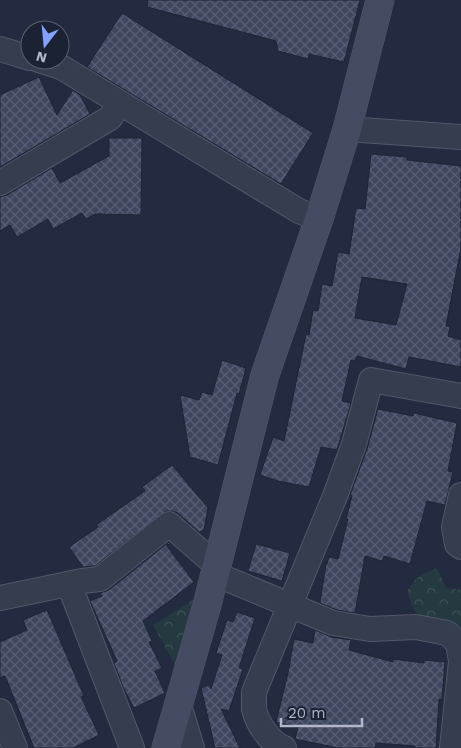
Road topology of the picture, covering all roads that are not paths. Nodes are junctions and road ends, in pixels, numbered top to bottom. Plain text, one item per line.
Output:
1 (380, 0) edge
2 (0, 50) edge
3 (20, 55) edge
4 (68, 70) edge
5 (120, 103) junction
6 (347, 129) junction
7 (461, 137) edge
8 (0, 183) edge
9 (319, 219) junction
10 (461, 396) edge
11 (461, 494) edge
12 (461, 547) edge
13 (216, 570) junction
14 (69, 584) junction
15 (0, 598) edge
16 (289, 606) junction
17 (179, 705) junction
18 (0, 711) edge
19 (15, 748) edge
20 (132, 748) edge
21 (166, 748) edge
22 (192, 748) edge
23 (284, 748) edge
24 (452, 748) edge

1 - 6 street
2 - 3 street
4 - 5 street
5 - 8 street
5 - 9 street
6 - 7 street
6 - 9 street
9 - 13 street
10 - 16 street
11 - 12 street
13 - 14 street
13 - 16 street
13 - 17 street
14 - 15 street
14 - 20 street
16 - 23 street
16 - 24 street
17 - 21 street
17 - 22 street
18 - 19 street

